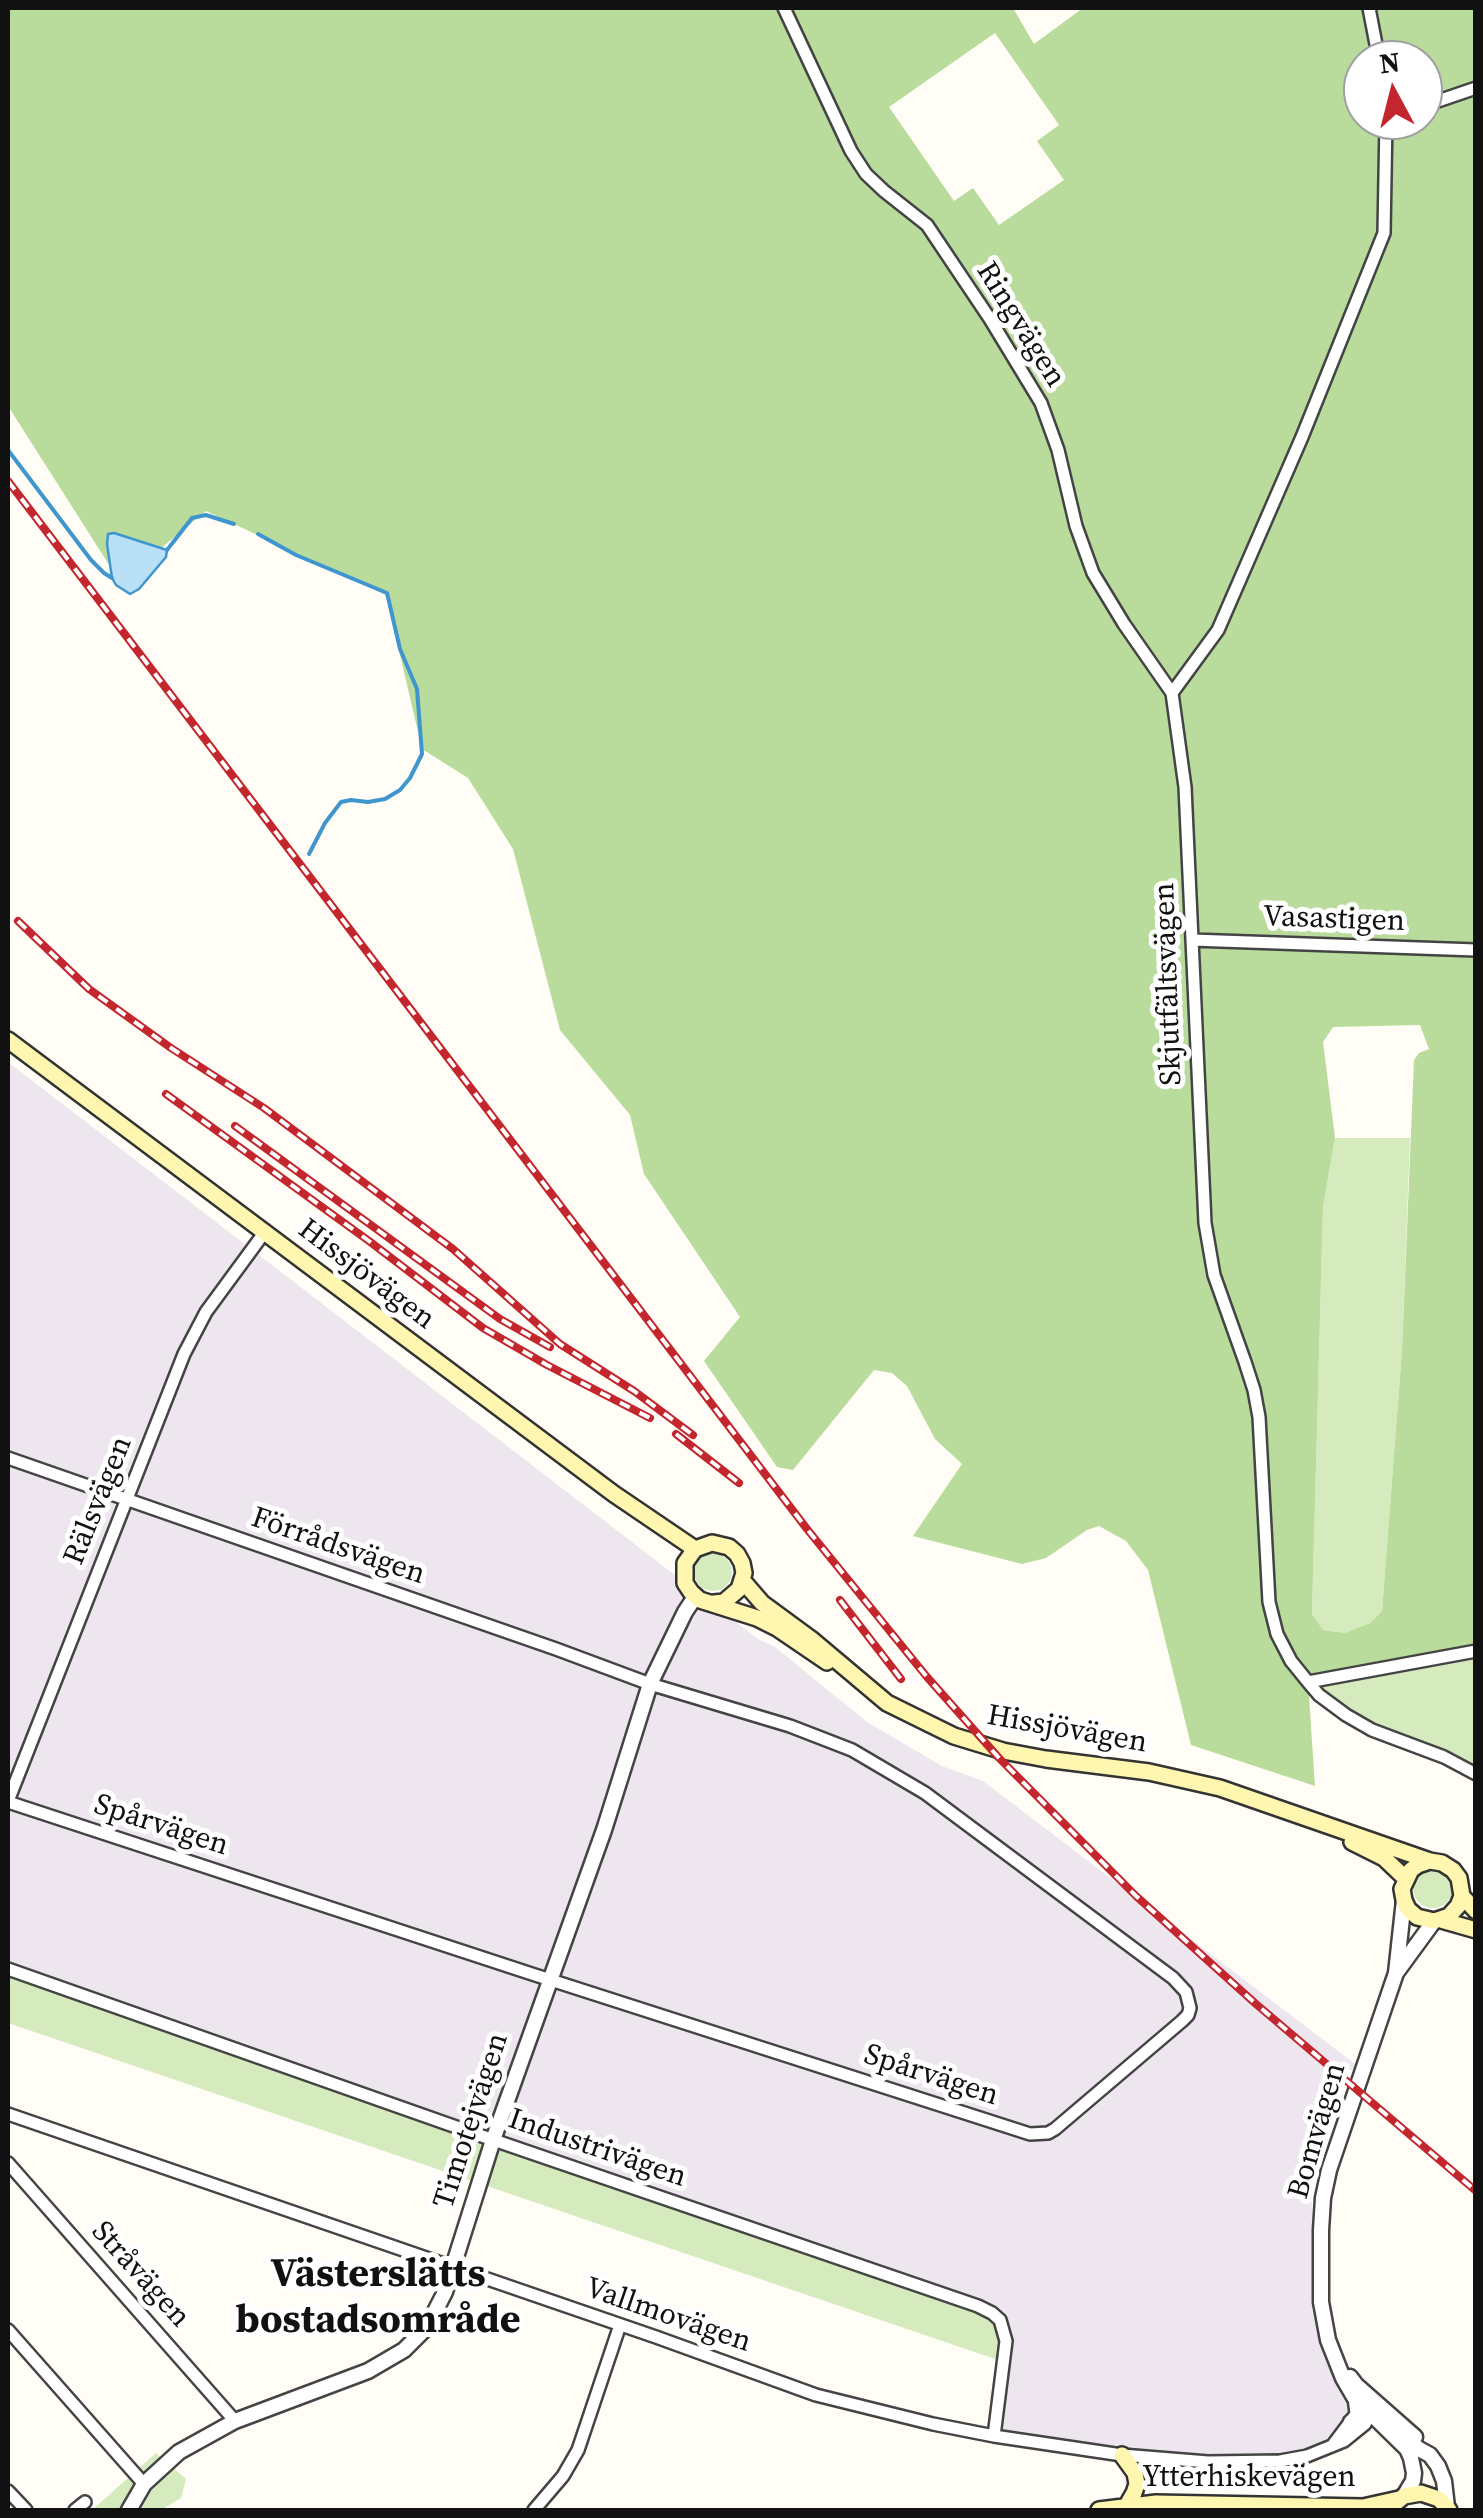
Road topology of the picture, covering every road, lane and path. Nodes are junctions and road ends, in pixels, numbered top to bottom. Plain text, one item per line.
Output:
1 (784, 8) edge
2 (1370, 8) edge
3 (1376, 40) edge
4 (1476, 88) edge
5 (1443, 99) edge
6 (1386, 140) edge
7 (1172, 693) junction
8 (1192, 940) junction
9 (1476, 950) edge
10 (8, 1040) edge
11 (264, 1233) junction
12 (8, 1458) edge
13 (126, 1500) junction
14 (695, 1549) junction
15 (743, 1581) junction
16 (695, 1597) junction
17 (714, 1603) junction
18 (1476, 1651) edge
19 (856, 1679) junction
20 (1308, 1682) junction
21 (650, 1684) junction
22 (1476, 1774) edge
23 (8, 1802) edge
24 (1281, 1808) junction
25 (1430, 1861) junction
26 (1406, 1878) junction
27 (1462, 1896) junction
28 (1404, 1900) junction
29 (1476, 1910) edge
30 (1438, 1920) junction
31 (1476, 1930) edge
32 (8, 1968) edge
33 (1396, 1973) junction
34 (549, 1979) junction
35 (9, 2120) edge
36 (493, 2140) junction
37 (8, 2163) edge
38 (453, 2268) junction
39 (620, 2325) junction
40 (8, 2330) edge
41 (1358, 2393) junction
42 (1369, 2412) junction
43 (234, 2421) junction
44 (1356, 2426) junction
45 (1384, 2428) junction
46 (994, 2436) junction
47 (1430, 2454) junction
48 (1122, 2455) junction
49 (144, 2484) junction
50 (8, 2491) edge
51 (1397, 2502) edge
52 (1126, 2506) junction
53 (1448, 2509) edge
54 (26, 2510) edge
55 (129, 2510) edge
56 (534, 2510) edge
57 (1100, 2510) edge

1 - 7 street, Ringvägen
2 - 3 street
4 - 5 street
6 - 7 street
7 - 8 street, Skjutfältsvägen
8 - 9 street, Vasastigen
8 - 20 street, Skjutfältsvägen
10 - 11 main road, Hissjövägen
11 - 13 street, Rälsvägen
11 - 14 main road, Hissjövägen
12 - 13 street, Förrådsvägen
13 - 21 street, Förrådsvägen
13 - 23 street, Rälsvägen
14 - 15 main road
14 - 16 main road
15 - 17 main road
15 - 19 main road, Hissjövägen
16 - 17 main road
16 - 21 street, Timotejvägen
17 - 19 main road, Hissjövägen
18 - 20 street
19 - 24 main road, Hissjövägen
20 - 22 street, Skjutfältsvägen
21 - 34 street, Timotejvägen
21 - 34 street, Spårvägen
23 - 34 street, Spårvägen
24 - 25 main road, Hissjövägen
24 - 26 main road, Hissjövägen
25 - 26 main road
25 - 27 main road
26 - 28 main road
27 - 29 main road
27 - 30 main road
28 - 30 main road
28 - 33 street, Bomvägen
30 - 31 main road
30 - 33 street, Bomvägen
32 - 36 street, Industrivägen
33 - 41 street, Bomvägen
34 - 36 street, Timotejvägen
35 - 38 street, Vallmovägen
36 - 38 street, Timotejvägen
36 - 46 street, Industrivägen
37 - 43 street, Stråvägen
38 - 39 street, Vallmovägen
38 - 43 street, Timotejvägen
39 - 46 street, Vallmovägen
39 - 56 street
40 - 49 street
41 - 42 street, Bomvägen
41 - 44 street
41 - 47 street, Bomvägen
42 - 44 street
42 - 45 street, Bomvägen
42 - 47 street, Bomvägen
43 - 49 street, Timotejvägen
44 - 45 street
44 - 48 street, Vallmovägen
45 - 51 street, Bomvägen
46 - 48 street, Vallmovägen
47 - 53 street, Bomvägen
48 - 52 main road
49 - 55 street, Timotejvägen
50 - 54 street
51 - 52 main road, Ytterhiskevägen
51 - 53 main road
52 - 57 main road, Ytterhiskevägen

